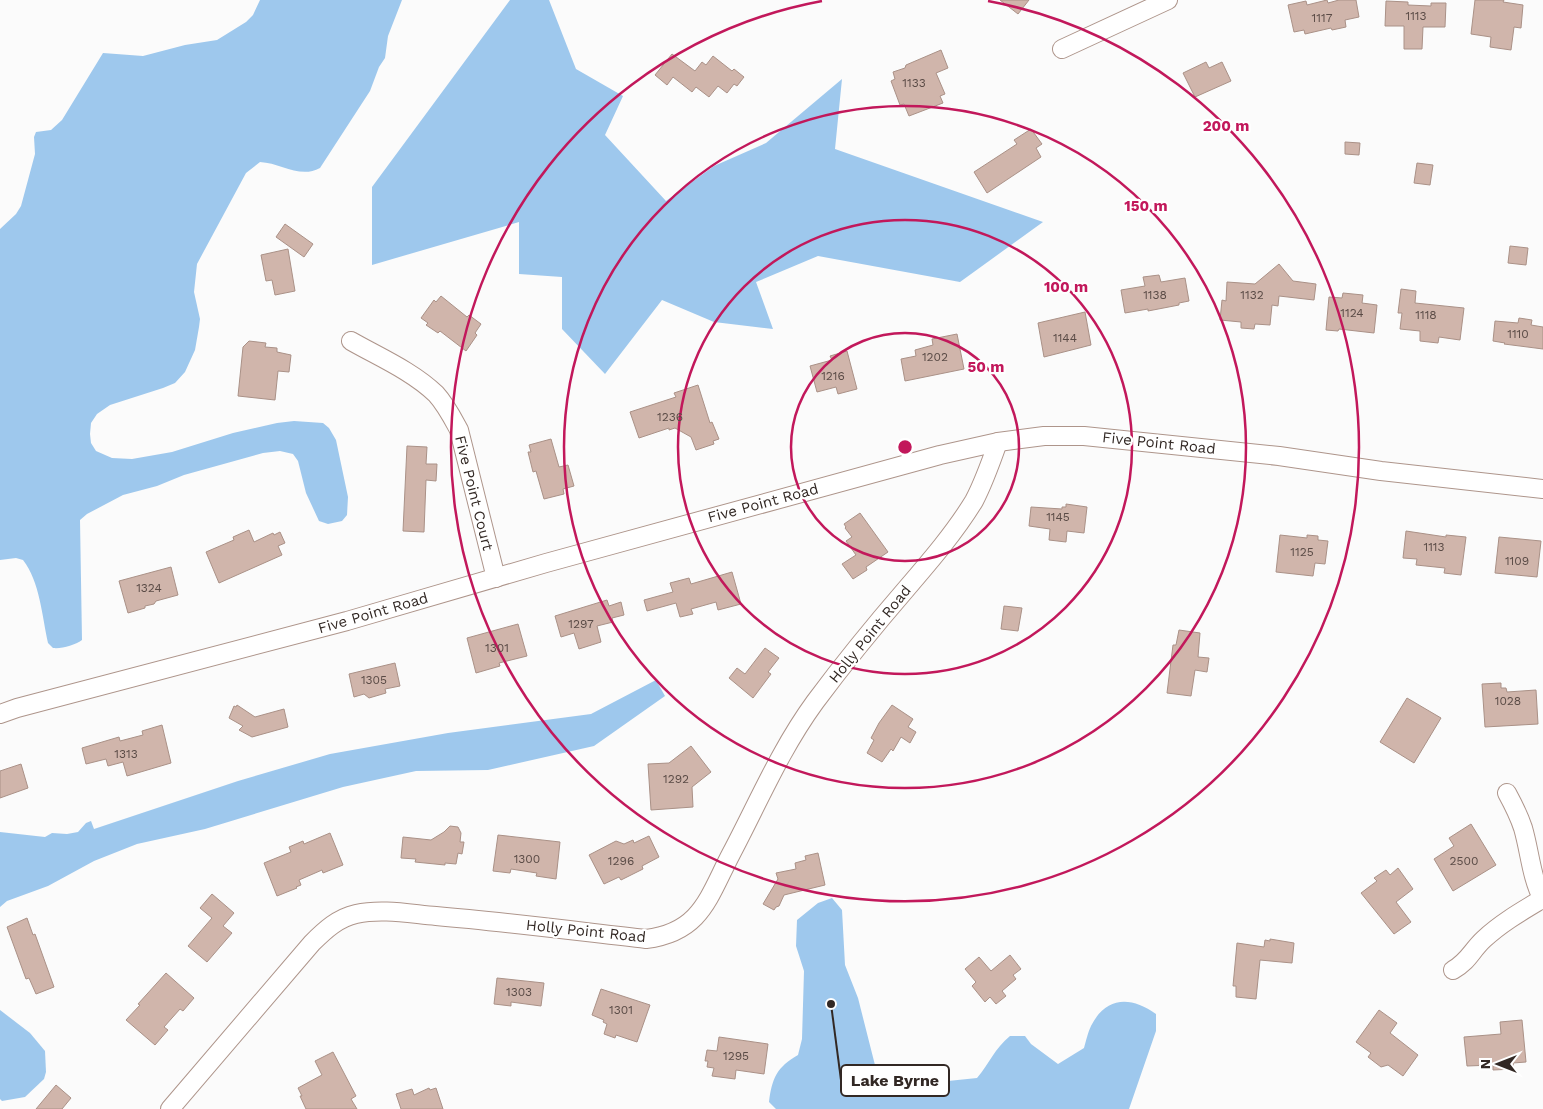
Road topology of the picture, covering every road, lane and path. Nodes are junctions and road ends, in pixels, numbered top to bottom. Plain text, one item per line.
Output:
1 (1168, 0) edge
2 (1062, 49) dead end
3 (351, 341) dead end
4 (998, 442) junction
5 (1543, 490) edge
6 (496, 578) junction
7 (0, 714) edge
8 (1507, 793) dead end
9 (1543, 899) edge
10 (1453, 970) dead end
11 (170, 1109) edge

1 - 2 street
3 - 6 street, Five Point Court
4 - 5 street, Five Point Road
4 - 6 street, Five Point Road
4 - 11 street, Holly Point Road
6 - 7 street, Five Point Road
8 - 9 street
9 - 10 street

